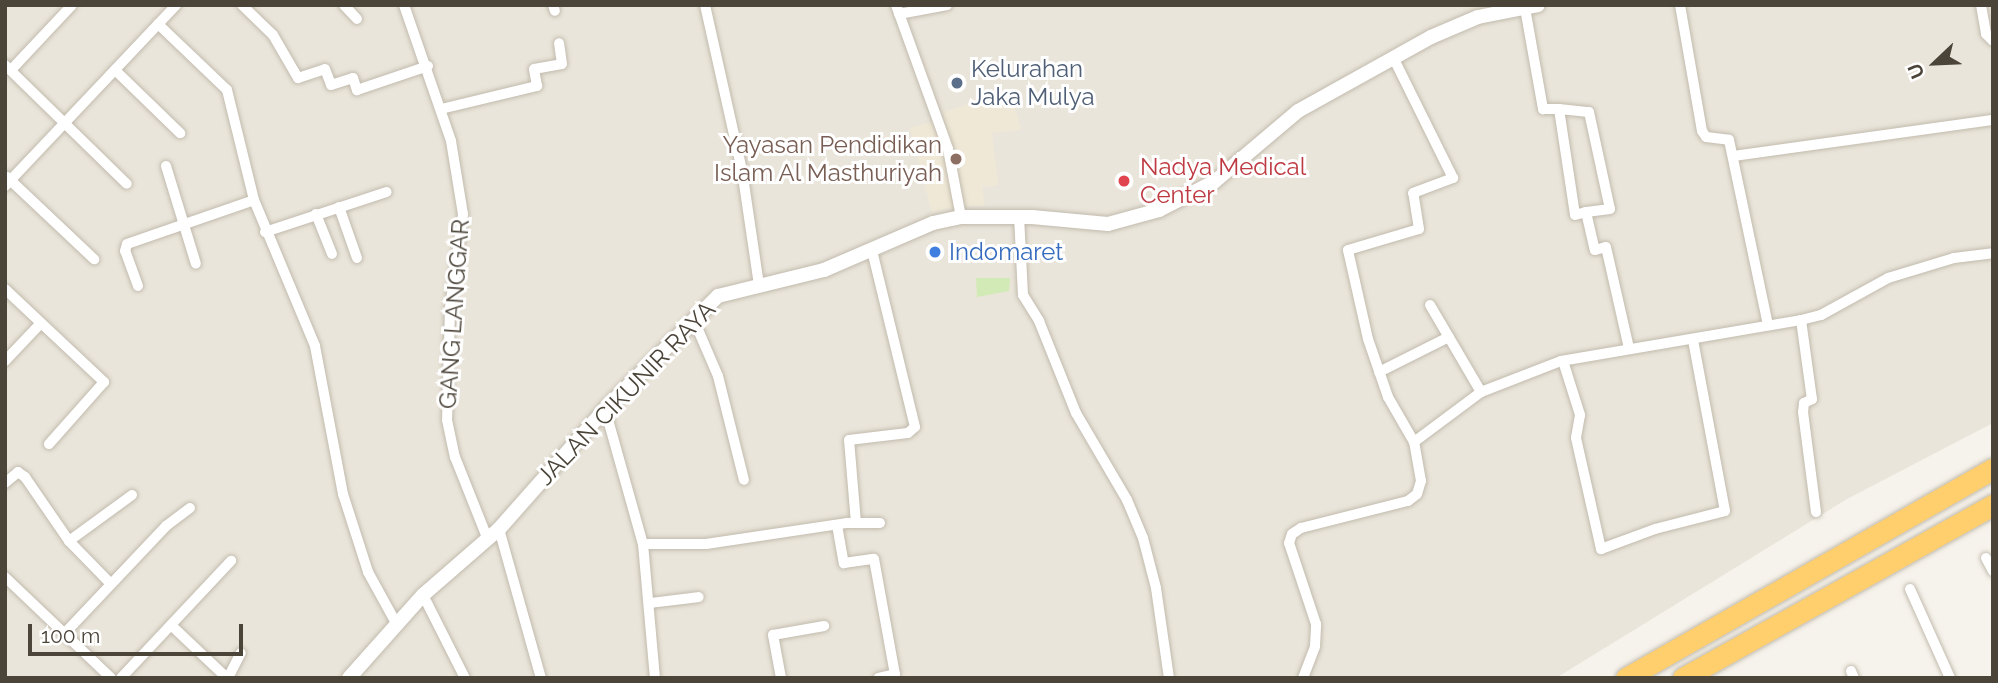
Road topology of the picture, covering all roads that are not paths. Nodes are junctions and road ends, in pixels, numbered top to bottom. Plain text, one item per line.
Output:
1 (72, 5) edge
2 (176, 5) edge
3 (242, 5) edge
4 (344, 5) edge
5 (404, 5) edge
6 (705, 5) edge
7 (947, 5) edge
8 (1680, 5) edge
9 (1981, 5) edge
10 (1532, 7) edge
11 (897, 9) edge
12 (357, 19) dead end
13 (158, 24) junction
14 (1993, 41) edge
15 (559, 43) dead end
16 (1394, 59) junction
17 (428, 65) junction
18 (8, 68) edge
19 (115, 69) junction
20 (441, 109) junction
21 (1559, 109) junction
22 (1993, 120) edge
23 (66, 122) junction
24 (180, 133) dead end
25 (1733, 156) junction
26 (166, 166) dead end
27 (7, 180) edge
28 (127, 184) dead end
29 (387, 192) dead end
30 (254, 200) junction
31 (339, 207) junction
32 (1586, 212) junction
33 (316, 214) junction
34 (1019, 216) junction
35 (961, 217) junction
36 (185, 225) junction
37 (265, 232) junction
38 (872, 251) junction
39 (1993, 253) edge
40 (332, 254) dead end
41 (357, 258) dead end
42 (94, 259) dead end
43 (197, 264) dead end
44 (759, 285) junction
45 (138, 286) dead end
46 (5, 289) edge
47 (1430, 305) dead end
48 (693, 318) junction
49 (1801, 320) junction
50 (41, 323) junction
51 (1768, 325) junction
52 (1449, 337) junction
53 (1693, 340) junction
54 (1629, 348) junction
55 (5, 360) edge
56 (1563, 361) junction
57 (1379, 372) junction
58 (1481, 392) junction
59 (605, 409) junction
60 (1415, 442) junction
61 (50, 444) dead end
62 (1993, 469) edge
63 (744, 480) dead end
64 (5, 483) edge
65 (132, 495) dead end
66 (1993, 505) edge
67 (190, 508) dead end
68 (1816, 512) dead end
69 (856, 523) junction
70 (880, 523) dead end
71 (837, 525) junction
72 (499, 529) junction
73 (488, 540) junction
74 (69, 541) junction
75 (643, 544) junction
76 (1986, 558) dead end
77 (231, 561) dead end
78 (1993, 571) edge
79 (5, 578) edge
80 (110, 583) junction
81 (1910, 589) dead end
82 (424, 595) junction
83 (699, 597) dead end
84 (650, 603) junction
85 (396, 624) junction
86 (170, 625) junction
87 (824, 626) dead end
88 (64, 634) junction
89 (241, 653) dead end
90 (111, 678) edge
91 (121, 678) edge
92 (227, 678) edge
93 (349, 678) edge
94 (465, 678) edge
95 (541, 678) edge
96 (655, 678) edge
97 (781, 678) edge
98 (878, 678) edge
99 (1169, 678) edge
100 (1303, 678) edge
101 (1626, 678) edge
102 (1683, 678) edge
103 (1950, 678) edge

1 - 18 street
2 - 13 street
3 - 17 street
4 - 12 street
5 - 17 street, GANG LANGGAR
6 - 44 street
7 - 11 street
8 - 25 street
9 - 14 street
10 - 16 street, JALAN CIKUNIR RAYA
10 - 21 street
11 - 35 street
13 - 19 street
13 - 30 street
15 - 20 street
16 - 34 street, JALAN CIKUNIR RAYA
16 - 57 street
17 - 20 street, GANG LANGGAR
18 - 23 street
19 - 23 street
19 - 24 street
20 - 73 street, GANG LANGGAR
21 - 32 street
21 - 32 street
22 - 25 street
23 - 27 street
23 - 28 street
25 - 51 street
26 - 36 street
27 - 42 street
29 - 31 street
30 - 36 street
30 - 37 street
31 - 33 street
31 - 41 street
32 - 54 street
33 - 37 street
33 - 40 street
34 - 35 street, JALAN CIKUNIR RAYA
34 - 99 street
35 - 38 street, JALAN CIKUNIR RAYA
36 - 43 street
36 - 45 street
37 - 85 street
38 - 44 street, JALAN CIKUNIR RAYA
38 - 69 street
39 - 49 street
44 - 48 street, JALAN CIKUNIR RAYA
46 - 50 street
47 - 52 street
48 - 59 street, JALAN CIKUNIR RAYA
48 - 63 street
49 - 51 street
49 - 68 street
50 - 55 street
50 - 61 street
51 - 53 street
52 - 57 street
52 - 58 street
53 - 54 street
53 - 56 street
54 - 56 street
56 - 58 street
57 - 60 street
58 - 60 street
59 - 72 street, JALAN CIKUNIR RAYA
59 - 75 street
60 - 100 street
62 - 101 highway
64 - 74 street
65 - 74 street
66 - 102 highway
67 - 80 street
69 - 70 street
69 - 71 street
71 - 75 street
71 - 98 street
72 - 73 street, JALAN CIKUNIR RAYA
72 - 95 street
73 - 82 street, JALAN CIKUNIR RAYA
74 - 80 street
75 - 84 street
76 - 78 street
77 - 86 street
79 - 88 street
80 - 88 street
81 - 103 street
82 - 85 street, JALAN CIKUNIR RAYA
82 - 94 street
83 - 84 street
84 - 96 street
85 - 93 street, JALAN CIKUNIR RAYA
86 - 91 street
86 - 92 street
87 - 97 street
88 - 90 street
89 - 92 street

